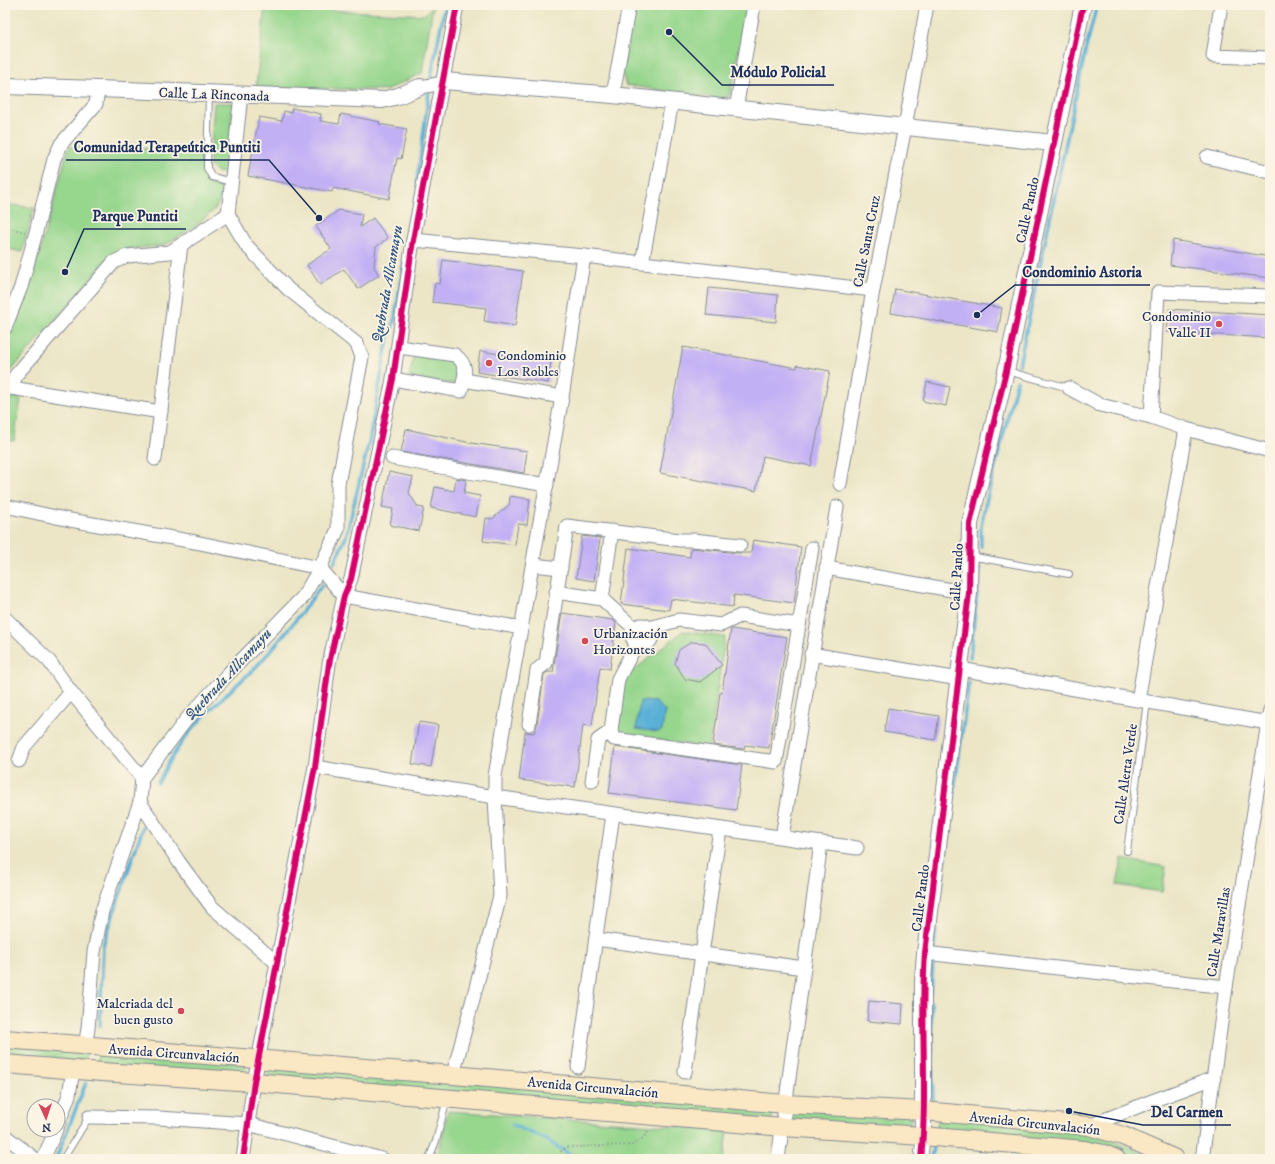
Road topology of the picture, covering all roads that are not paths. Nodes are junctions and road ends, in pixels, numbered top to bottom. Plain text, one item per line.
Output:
1 (457, 5) edge
2 (629, 5) edge
3 (754, 5) edge
4 (927, 5) edge
5 (1083, 5) edge
6 (1221, 5) edge
7 (1270, 58) edge
8 (441, 83) junction
9 (5, 86) edge
10 (420, 88) joint
11 (98, 89) junction
12 (209, 93) junction
13 (241, 95) junction
14 (613, 95) junction
15 (672, 102) junction
16 (736, 109) junction
17 (905, 127) junction
18 (1053, 143) junction
19 (1207, 157) dead end
20 (1270, 172) edge
21 (232, 182) junction
22 (228, 214) junction
23 (413, 240) junction
24 (181, 245) junction
25 (584, 256) junction
26 (642, 263) junction
27 (873, 290) junction
28 (1270, 296) edge
29 (5, 328) edge
30 (399, 347) junction
31 (1006, 371) junction
32 (393, 379) junction
33 (464, 380) junction
34 (9, 388) edge
35 (1069, 388) joint
36 (562, 397) junction
37 (161, 412) junction
38 (1151, 417) junction
39 (1186, 429) junction
40 (1270, 451) edge
41 (392, 458) dead end
42 (154, 459) dead end
43 (840, 484) dead end
44 (547, 485) junction
45 (5, 506) edge
46 (837, 507) dead end
47 (612, 531) junction
48 (740, 545) dead end
49 (812, 548) dead end
50 (970, 556) junction
51 (533, 565) junction
52 (320, 568) junction
53 (561, 568) junction
54 (826, 568) junction
55 (1069, 574) dead end
56 (556, 592) junction
57 (969, 593) junction
58 (344, 596) junction
59 (602, 600) junction
60 (6, 622) edge
61 (799, 624) junction
62 (521, 628) junction
63 (649, 628) junction
64 (635, 629) junction
65 (637, 643) junction
66 (811, 654) junction
67 (959, 674) junction
68 (71, 692) junction
69 (1143, 701) junction
70 (1269, 716) edge
71 (529, 724) dead end
72 (610, 731) junction
73 (19, 761) dead end
74 (315, 767) junction
75 (1265, 768) edge
76 (142, 778) junction
77 (592, 781) dead end
78 (495, 797) junction
79 (140, 802) junction
80 (613, 814) junction
81 (720, 829) junction
82 (782, 838) junction
83 (821, 843) junction
84 (857, 848) dead end
85 (1127, 851) dead end
86 (596, 939) junction
87 (925, 953) junction
88 (702, 954) junction
89 (278, 964) junction
90 (804, 968) junction
91 (1226, 987) junction
92 (5, 1039) edge
93 (84, 1046) junction
94 (259, 1059) junction
95 (5, 1064) edge
96 (578, 1068) dead end
97 (73, 1070) junction
98 (685, 1072) dead end
99 (454, 1075) junction
100 (1214, 1078) junction
101 (254, 1082) junction
102 (447, 1099) junction
103 (66, 1104) edge
104 (785, 1104) junction
105 (924, 1111) junction
106 (89, 1117) joint
107 (248, 1124) junction
108 (1089, 1126) junction
109 (783, 1127) junction
110 (5, 1136) edge
111 (923, 1136) junction
112 (52, 1138) edge
113 (35, 1159) edge
114 (43, 1159) edge
115 (63, 1159) edge
116 (243, 1159) edge
117 (382, 1159) edge
118 (429, 1159) edge
119 (778, 1159) edge
120 (920, 1159) edge
121 (1116, 1159) edge
122 (1175, 1159) edge
123 (1202, 1159) edge

1 - 8 street
2 - 14 street
3 - 16 street
4 - 17 street, Calle Santa Cruz
5 - 18 street, Calle Pando
6 - 7 street
8 - 10 street
8 - 14 street
8 - 23 street
9 - 11 street, Calle La Rinconada
10 - 13 street, Calle La Rinconada
11 - 12 street, Calle La Rinconada
11 - 29 street
12 - 13 street, Calle La Rinconada
12 - 21 lane
13 - 21 street
14 - 15 street
15 - 16 street
15 - 26 street
16 - 17 street
17 - 18 street
17 - 27 street, Calle Santa Cruz
18 - 31 street, Calle Pando
19 - 20 street
21 - 22 street
22 - 24 street
22 - 52 street
23 - 25 street
23 - 30 street
24 - 34 street
24 - 37 street
25 - 26 street
25 - 36 street
26 - 27 street
27 - 43 street, Calle Santa Cruz
28 - 38 street
30 - 32 street
30 - 33 street
31 - 35 lane
31 - 50 street, Calle Pando
32 - 33 street
32 - 58 street
33 - 36 street
34 - 37 street
35 - 38 street
36 - 44 street
37 - 42 street
38 - 39 street
39 - 40 street
39 - 69 street
41 - 44 street
44 - 51 street
45 - 52 street
46 - 54 street
47 - 48 street
47 - 53 street
47 - 59 street
49 - 61 street
50 - 55 lane
50 - 57 street, Calle Pando
51 - 53 street
51 - 62 street
52 - 58 street
52 - 76 street
53 - 56 street
54 - 57 street
54 - 66 street
56 - 59 street
56 - 71 street
57 - 67 street, Calle Pando
58 - 62 street
58 - 74 street
59 - 64 street
60 - 68 street
61 - 63 street
61 - 72 street
62 - 78 street
63 - 64 street
63 - 65 street
64 - 65 street
65 - 72 street
66 - 67 street
66 - 82 street
67 - 69 street
67 - 87 street, Calle Pando
68 - 73 street
68 - 76 street
69 - 70 street
69 - 85 lane, Calle Alerta Verde
70 - 75 street, Calle Maravillas
72 - 77 street
74 - 78 street
74 - 89 street
75 - 91 street, Calle Maravillas
76 - 79 street
78 - 80 street
78 - 99 street
79 - 89 street
79 - 93 street
80 - 81 street
80 - 86 street
81 - 82 street
81 - 88 street
82 - 83 street
83 - 84 street
83 - 90 street
86 - 88 street
86 - 96 street
87 - 91 street
87 - 105 street, Calle Pando
88 - 90 street
88 - 98 street
89 - 94 street
90 - 104 street
91 - 100 street, Calle Maravillas
92 - 93 main road, Avenida Circunvalación
93 - 94 main road, Avenida Circunvalación
94 - 99 main road, Avenida Circunvalación
94 - 101 street
95 - 97 main road, Avenida Circunvalación
97 - 101 main road, Avenida Circunvalación
97 - 103 street
99 - 104 main road, Avenida Circunvalación
100 - 108 street
100 - 123 street, Calle Maravillas
101 - 102 main road, Avenida Circunvalación
101 - 107 street
102 - 109 main road, Avenida Circunvalación
102 - 118 lane
104 - 105 main road, Avenida Circunvalación
104 - 109 street
105 - 108 main road, Avenida Circunvalación
105 - 111 street, Calle Pando
106 - 107 street
106 - 115 lane
107 - 116 street
107 - 117 street
108 - 122 main road, Avenida Circunvalación
109 - 111 main road, Avenida Circunvalación
109 - 119 street
110 - 113 street
111 - 120 street, Calle Pando
111 - 121 main road, Avenida Circunvalación
112 - 114 street

